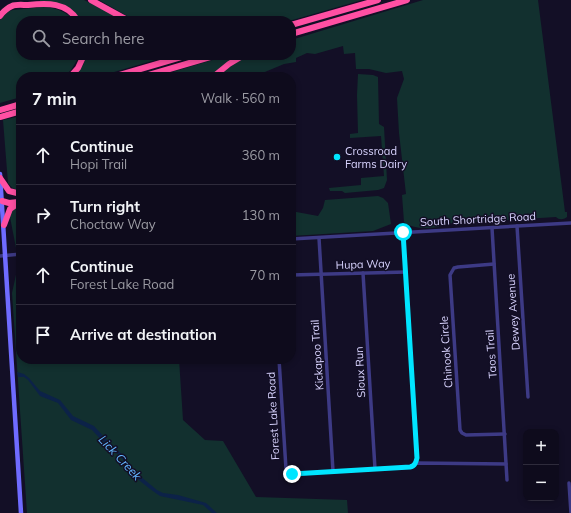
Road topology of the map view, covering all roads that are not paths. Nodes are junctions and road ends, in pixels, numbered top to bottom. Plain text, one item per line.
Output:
1 (91, 0) edge
2 (378, 0) edge
3 (407, 0) edge
4 (12, 6) junction
5 (0, 7) edge
6 (0, 16) edge
7 (73, 16) edge
8 (121, 16) edge
9 (296, 24) edge
10 (296, 33) edge
11 (82, 60) edge
12 (171, 60) edge
13 (201, 60) edge
14 (236, 60) edge
15 (74, 72) edge
16 (130, 72) edge
17 (159, 72) edge
18 (219, 72) edge
19 (16, 105) edge
20 (0, 110) edge
21 (16, 113) edge
22 (0, 117) edge
23 (0, 174) edge
24 (0, 178) edge
25 (16, 193) edge
26 (16, 195) edge
27 (2, 201) junction
28 (16, 202) edge
29 (16, 205) edge
30 (571, 223) edge
31 (4, 225) junction
32 (517, 226) junction
33 (492, 228) junction
34 (403, 232) junction
35 (319, 238) junction
36 (296, 239) edge
37 (16, 255) edge
38 (2, 256) edge
39 (494, 264) junction
40 (406, 272) junction
41 (321, 274) junction
42 (363, 274) junction
43 (296, 275) edge
44 (279, 364) edge
45 (528, 397) dead end
46 (505, 434) junction
47 (416, 463) junction
48 (506, 464) junction
49 (375, 469) junction
50 (333, 471) junction
51 (507, 480) dead end
52 (569, 483) dead end
53 (21, 513) edge
54 (571, 513) edge

1 - 8 highway
2 - 9 highway
3 - 10 highway
4 - 5 highway
4 - 6 highway
4 - 7 highway
11 - 15 highway
12 - 16 highway
13 - 17 highway
14 - 18 highway
19 - 20 highway
21 - 22 highway
23 - 24 street
24 - 25 highway
24 - 27 street
26 - 27 highway
27 - 28 highway
27 - 31 street
29 - 31 highway
30 - 32 street, South Shortridge Road
31 - 38 street
32 - 33 street, South Shortridge Road
32 - 45 street, Dewey Avenue
33 - 34 street, South Shortridge Road
33 - 39 street, Taos Trail
34 - 35 street, South Shortridge Road
34 - 40 street
35 - 36 street, South Shortridge Road
35 - 41 street, Kickapoo Trail
37 - 38 street
38 - 53 street
39 - 46 street, Taos Trail
39 - 46 street, Chinook Circle
40 - 42 street, Hupa Way
40 - 47 street
41 - 42 street, Hupa Way
41 - 43 street
41 - 50 street, Kickapoo Trail
42 - 49 street, Sioux Run
44 - 50 street, Forest Lake Road
46 - 48 street, Taos Trail
47 - 48 street
47 - 49 street
48 - 51 street, Taos Trail
49 - 50 street
52 - 54 street

